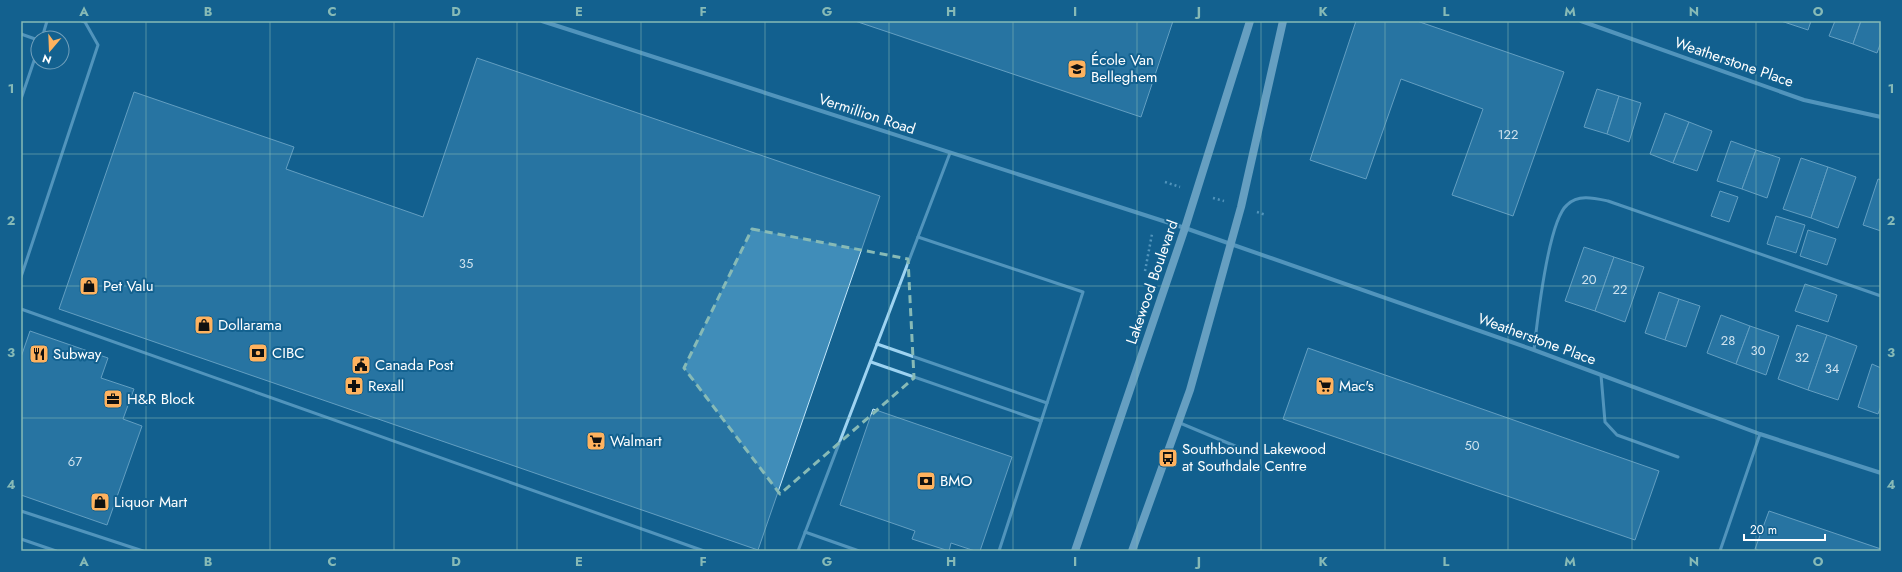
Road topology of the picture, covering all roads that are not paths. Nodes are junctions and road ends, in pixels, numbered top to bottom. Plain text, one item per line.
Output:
1 (82, 21) edge
2 (542, 21) edge
3 (1250, 21) edge
4 (1283, 21) edge
5 (1581, 21) edge
6 (31, 70) edge
7 (21, 99) edge
8 (1881, 117) edge
9 (950, 153) junction
10 (1185, 228) junction
11 (918, 237) junction
12 (1231, 245) junction
13 (21, 277) edge
14 (1881, 296) edge
15 (21, 308) edge
16 (877, 344) junction
17 (1534, 350) junction
18 (871, 362) junction
19 (1601, 375) junction
20 (1047, 403) junction
21 (1041, 421) junction
22 (1178, 423) junction
23 (1760, 434) junction
24 (1247, 451) dead end
25 (1678, 457) dead end
26 (1881, 473) edge
27 (21, 510) edge
28 (805, 532) junction
29 (21, 539) edge
30 (56, 551) edge
31 (143, 551) edge
32 (704, 551) edge
33 (798, 551) edge
34 (859, 551) edge
35 (999, 551) edge
36 (1075, 551) edge
37 (1132, 551) edge
38 (1720, 551) edge

1 - 13 lane
2 - 9 street, Vermillion Road
3 - 10 street, Lakewood Boulevard
4 - 12 street
5 - 8 street, Weatherstone Place
6 - 7 lane
9 - 10 street, Vermillion Road
9 - 11 lane
10 - 12 street, Weatherstone Place
10 - 36 street, Lakewood Boulevard
11 - 16 lane
11 - 20 lane
12 - 17 street, Weatherstone Place
12 - 22 street
14 - 17 lane
15 - 32 lane
16 - 18 lane
16 - 20 lane
17 - 19 street, Weatherstone Place
18 - 21 lane
18 - 28 lane
19 - 23 street, Weatherstone Place
19 - 25 lane
20 - 21 lane
21 - 35 lane
22 - 24 lane
22 - 37 street
23 - 26 street, Weatherstone Place
23 - 38 lane
27 - 31 lane
28 - 33 lane
28 - 34 lane
29 - 30 lane

